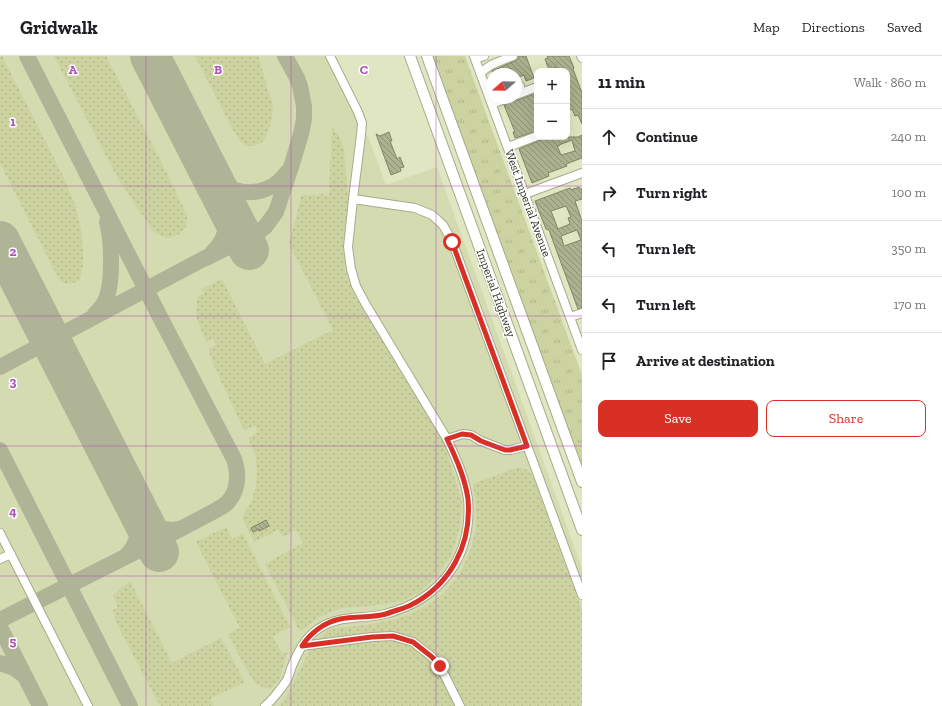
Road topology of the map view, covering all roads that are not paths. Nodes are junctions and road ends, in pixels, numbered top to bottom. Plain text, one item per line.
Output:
1 (330, 56) edge
2 (410, 56) edge
3 (427, 56) edge
4 (484, 56) edge
5 (513, 56) edge
6 (475, 58) edge
7 (480, 73) junction
8 (486, 87) edge
9 (534, 88) edge
10 (522, 93) edge
11 (493, 104) edge
12 (534, 137) edge
13 (508, 147) junction
14 (582, 173) edge
15 (525, 194) junction
16 (353, 199) junction
17 (582, 313) edge
18 (570, 318) junction
19 (580, 339) edge
20 (582, 350) edge
21 (447, 439) junction
22 (527, 446) junction
23 (582, 482) edge
24 (582, 530) edge
25 (0, 533) edge
26 (11, 554) junction
27 (0, 560) edge
28 (582, 595) edge
29 (302, 646) junction
30 (88, 706) edge
31 (265, 706) edge
32 (460, 706) edge

1 - 16 street
2 - 24 main road, Imperial Highway
3 - 23 main road, Imperial Highway
4 - 6 street
5 - 7 street
6 - 7 street, West Imperial Avenue
7 - 8 street, West Imperial Avenue
9 - 10 street
11 - 13 street, West Imperial Avenue
12 - 13 street
13 - 15 street, West Imperial Avenue
14 - 15 street
15 - 18 street, West Imperial Avenue
16 - 21 street
16 - 22 street
17 - 18 street
18 - 19 street, West Imperial Avenue
19 - 20 street, West Imperial Avenue
21 - 22 street
21 - 29 street
22 - 28 street
25 - 26 street
26 - 27 street
26 - 30 street
29 - 31 street
29 - 32 street

